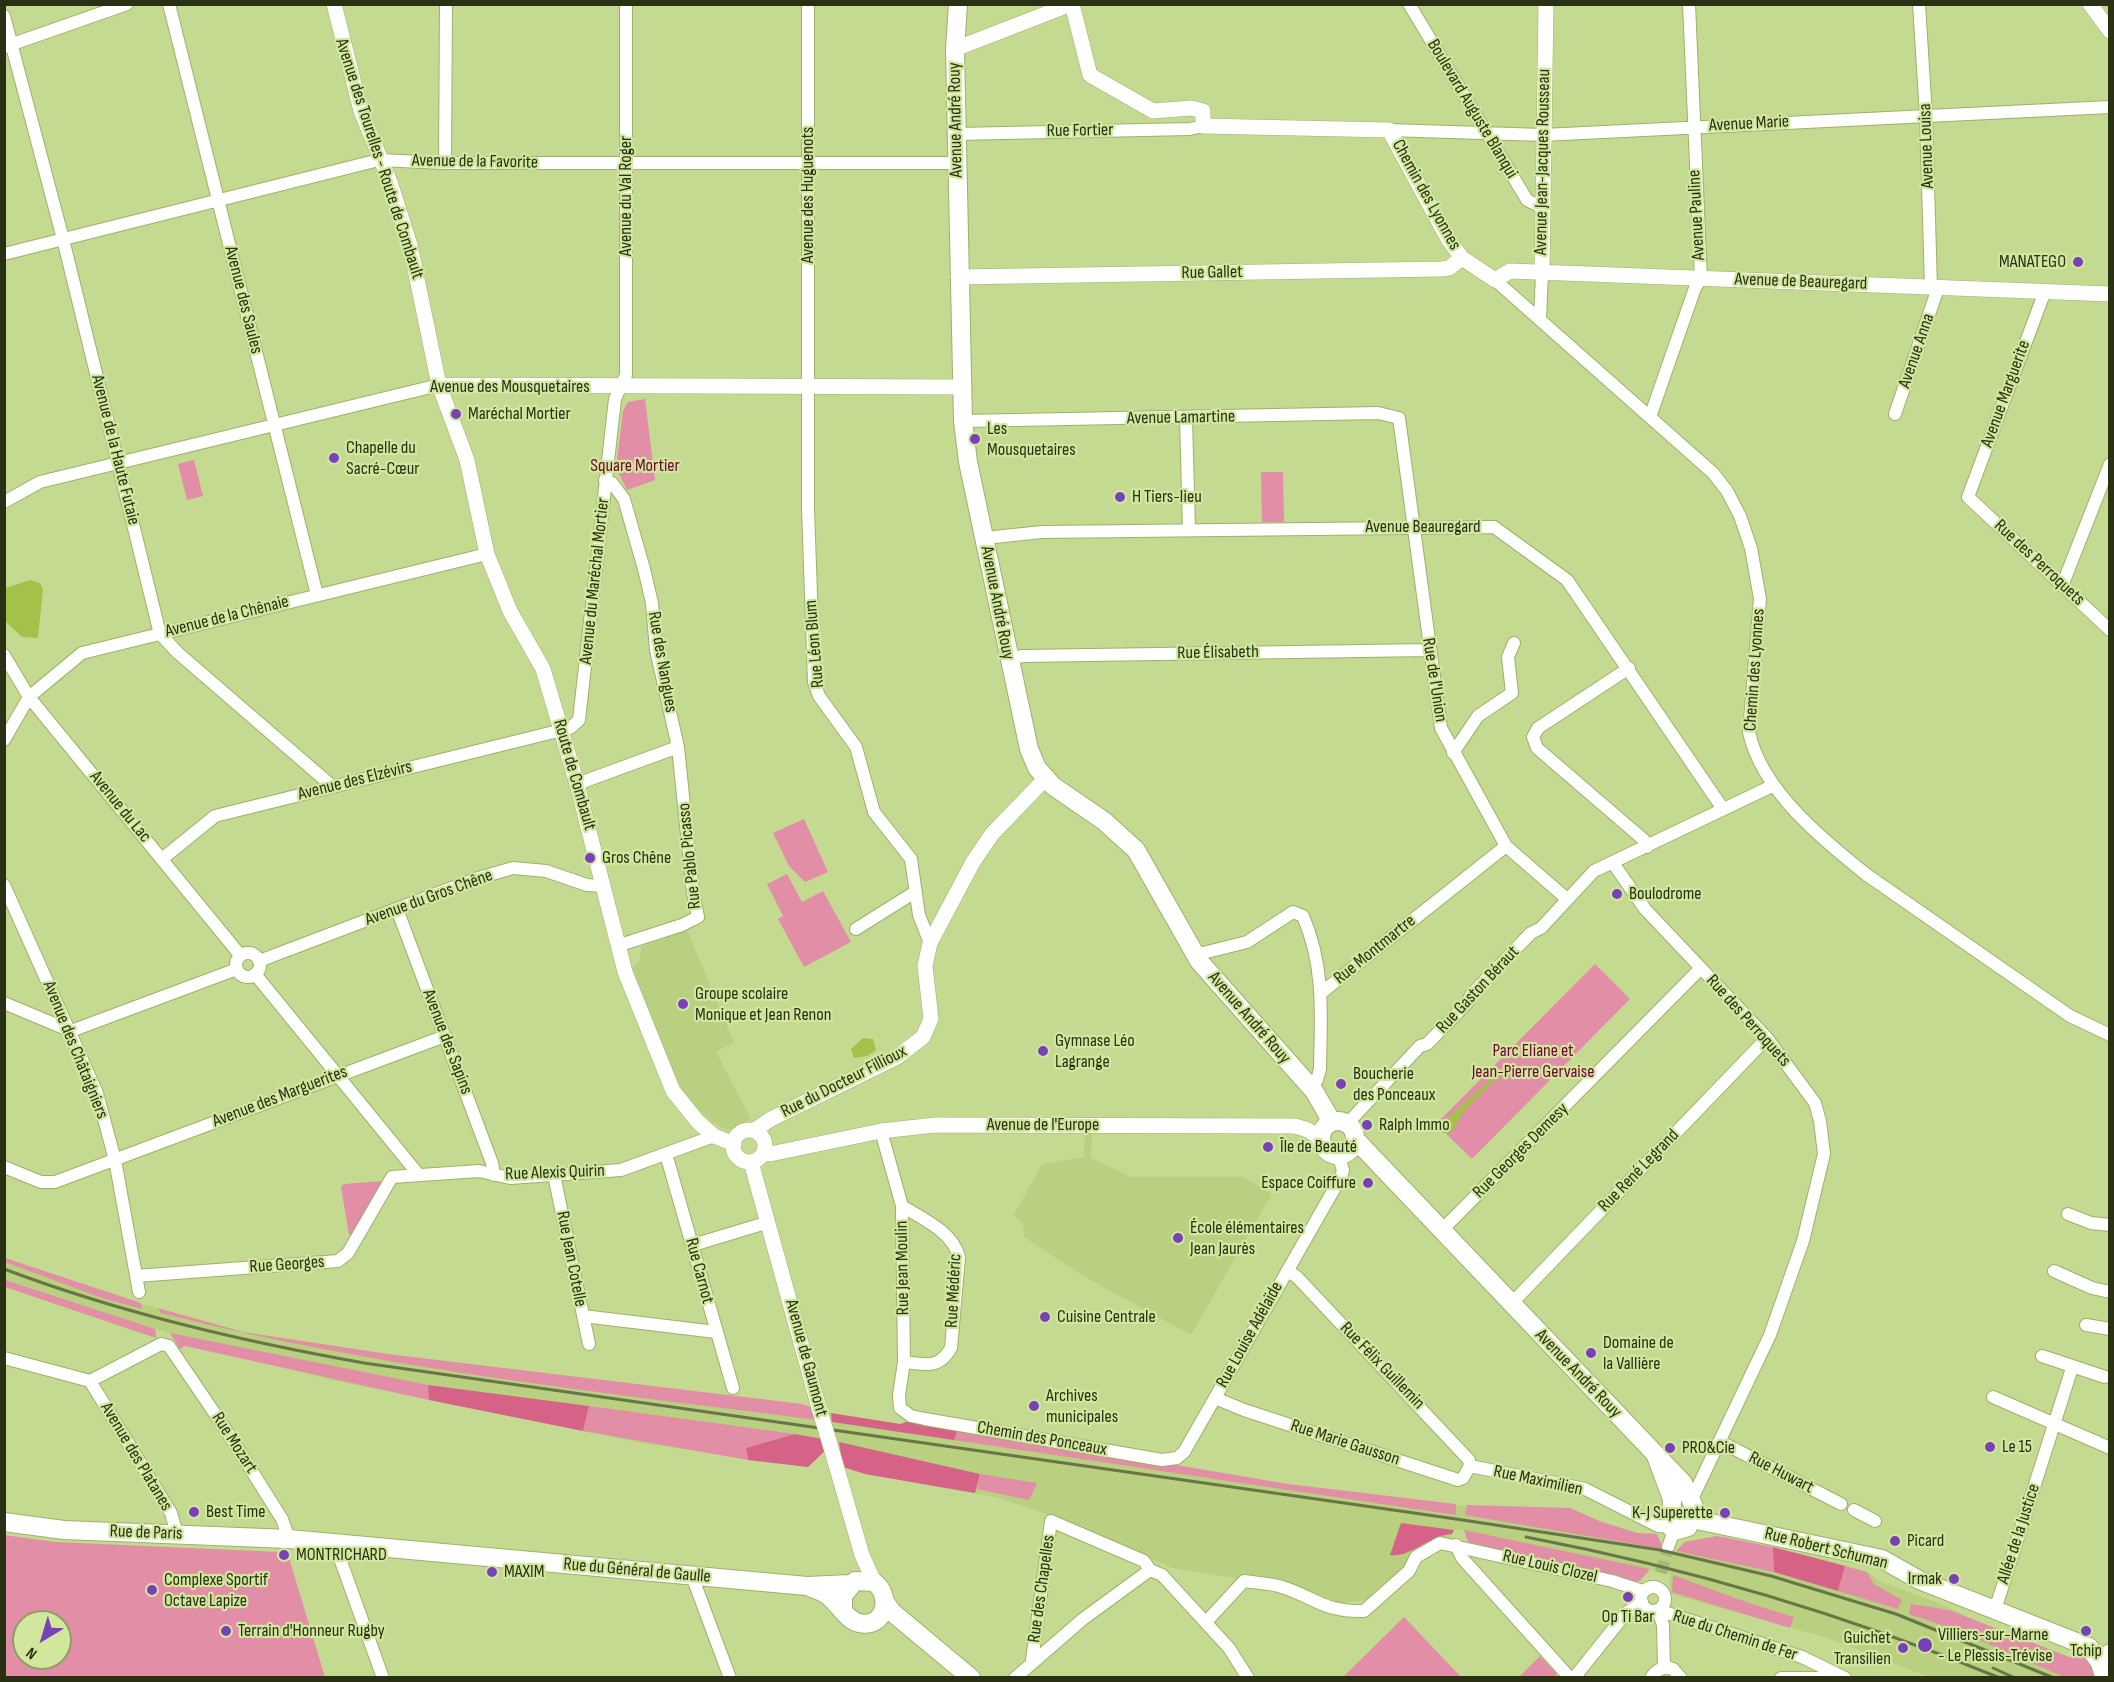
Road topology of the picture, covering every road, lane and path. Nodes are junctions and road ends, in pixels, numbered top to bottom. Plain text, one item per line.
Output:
1 (127, 4) edge
2 (169, 4) edge
3 (334, 4) edge
4 (446, 4) edge
5 (626, 4) edge
6 (807, 4) edge
7 (958, 4) edge
8 (1071, 4) edge
9 (1409, 4) edge
10 (1546, 4) edge
11 (1689, 4) edge
12 (1919, 4) edge
13 (2090, 4) edge
14 (4, 16) edge
15 (2109, 31) edge
16 (9, 45) edge
17 (955, 49) junction
18 (2109, 107) edge
19 (1926, 116) junction
20 (1203, 126) junction
21 (1693, 127) junction
22 (1389, 130) junction
23 (1485, 133) junction
24 (957, 134) junction
25 (1543, 135) junction
26 (379, 159) junction
27 (445, 163) junction
28 (627, 163) junction
29 (957, 163) junction
30 (808, 164) junction
31 (218, 201) junction
32 (1541, 207) junction
33 (63, 239) junction
34 (4, 254) edge
35 (1462, 258) junction
36 (1542, 273) junction
37 (958, 277) junction
38 (1701, 279) junction
39 (1495, 280) junction
40 (1934, 287) junction
41 (2045, 291) junction
42 (2109, 294) edge
43 (1537, 317) junction
44 (439, 385) junction
45 (620, 386) junction
46 (808, 386) junction
47 (961, 387) junction
48 (1895, 414) dead end
49 (1650, 417) junction
50 (1186, 418) junction
51 (1399, 418) joint
52 (963, 421) junction
53 (274, 424) junction
54 (118, 462) junction
55 (2109, 464) edge
56 (605, 480) junction
57 (1968, 497) joint
58 (4, 502) edge
59 (1414, 527) junction
60 (1189, 530) junction
61 (985, 538) junction
62 (481, 555) junction
63 (2062, 586) junction
64 (317, 595) junction
65 (2109, 630) edge
66 (160, 634) junction
67 (1514, 643) dead end
68 (1428, 650) junction
69 (4, 656) edge
70 (1007, 659) junction
71 (1629, 668) junction
72 (29, 697) junction
73 (562, 730) junction
74 (4, 740) edge
75 (678, 747) junction
76 (1453, 753) junction
77 (1045, 779) junction
78 (577, 784) junction
79 (332, 786) junction
80 (1772, 786) junction
81 (1723, 809) junction
82 (1506, 846) junction
83 (1647, 847) junction
84 (162, 859) junction
85 (1613, 863) junction
86 (4, 885) edge
87 (602, 886) junction
88 (915, 892) junction
89 (1567, 899) junction
90 (397, 909) junction
91 (856, 929) dead end
92 (930, 943) junction
93 (617, 946) junction
94 (1195, 955) junction
95 (240, 956) junction
96 (259, 961) junction
97 (237, 969) junction
98 (1700, 969) junction
99 (255, 974) junction
100 (1322, 993) junction
101 (4, 1003) edge
102 (71, 1031) junction
103 (2109, 1035) edge
104 (445, 1036) junction
105 (1767, 1038) junction
106 (337, 1076) junction
107 (1313, 1090) junction
108 (753, 1131) junction
109 (881, 1131) junction
110 (714, 1136) junction
111 (1340, 1137) junction
112 (734, 1144) junction
113 (764, 1152) junction
114 (666, 1154) junction
115 (115, 1160) junction
116 (752, 1162) junction
117 (4, 1167) edge
118 (418, 1174) junction
119 (494, 1175) junction
120 (554, 1175) junction
121 (392, 1177) joint
122 (902, 1206) junction
123 (2068, 1214) dead end
124 (769, 1222) junction
125 (2109, 1225) edge
126 (1442, 1230) junction
127 (693, 1245) junction
128 (1288, 1271) junction
129 (2054, 1271) dead end
130 (136, 1276) junction
131 (139, 1292) dead end
132 (2109, 1292) edge
133 (1511, 1304) junction
134 (583, 1316) junction
135 (2086, 1325) dead end
136 (2109, 1329) edge
137 (716, 1332) junction
138 (589, 1344) dead end
139 (2042, 1356) dead end
140 (4, 1358) edge
141 (904, 1362) junction
142 (2072, 1368) junction
143 (2106, 1379) edge
144 (90, 1381) junction
145 (733, 1388) dead end
146 (1993, 1397) dead end
147 (1215, 1398) junction
148 (900, 1408) joint
149 (2054, 1424) junction
150 (1721, 1442) junction
151 (2109, 1448) edge
152 (1184, 1452) joint
153 (1470, 1466) junction
154 (1684, 1498) junction
155 (1841, 1504) dead end
156 (1854, 1510) dead end
157 (1692, 1519) junction
158 (1875, 1521) dead end
159 (4, 1522) edge
160 (177, 1534) junction
161 (1671, 1535) junction
162 (289, 1539) junction
163 (334, 1542) junction
164 (1456, 1545) junction
165 (862, 1555) junction
166 (1150, 1570) junction
167 (1661, 1574) tunnel mouth
168 (692, 1576) junction
169 (874, 1582) junction
170 (853, 1583) junction
171 (807, 1586) junction
172 (1656, 1587) junction
173 (1643, 1597) junction
174 (886, 1603) junction
175 (843, 1609) junction
176 (1658, 1610) junction
177 (1995, 1610) junction
178 (873, 1622) junction
179 (1206, 1622) junction
180 (919, 1633) junction
181 (1032, 1660) junction
182 (1664, 1667) junction
183 (2106, 1667) edge
184 (383, 1677) edge
185 (730, 1677) edge
186 (971, 1677) edge
187 (1015, 1677) edge
188 (1248, 1677) edge
189 (1572, 1677) edge
190 (1652, 1677) edge
191 (1680, 1677) edge
192 (1782, 1677) edge
193 (1834, 1677) edge
194 (1845, 1677) edge

1 - 16 street
2 - 31 street, Avenue des Saules
3 - 26 street, Avenue des Tourelles - Route de Combault
4 - 27 street
5 - 28 street, Avenue du Val Roger
6 - 30 street, Avenue des Huguenots
7 - 17 main road, Avenue André Rouy
8 - 17 street
8 - 20 street
9 - 23 street, Boulevard Auguste Blanqui
10 - 25 street, Avenue Jean-Jacques Rousseau
11 - 21 street, Avenue Pauline
12 - 19 street, Avenue Louisa
13 - 15 street
14 - 16 street, Avenue de la Haute Futaie
16 - 33 street, Avenue de la Haute Futaie
17 - 24 main road, Avenue André Rouy
18 - 19 street, Avenue Marie
19 - 21 street, Avenue Marie
19 - 40 street, Avenue Louisa
20 - 22 street
20 - 24 street, Rue Fortier
21 - 25 street, Avenue Marie
21 - 38 street, Avenue Pauline
22 - 23 street, Avenue Marie
22 - 35 street, Chemin des Lyonnes
23 - 25 street, Avenue Marie
23 - 32 street, Boulevard Auguste Blanqui
24 - 29 main road, Avenue André Rouy
25 - 32 street, Avenue Jean-Jacques Rousseau
26 - 27 street, Avenue de la Favorite
26 - 31 street, Avenue de la Favorite
26 - 44 street, Avenue des Tourelles - Route de Combault
27 - 28 street, Avenue de la Favorite
28 - 30 street, Avenue de la Favorite
28 - 45 street, Avenue du Val Roger
29 - 30 street, Avenue de la Favorite
29 - 37 main road, Avenue André Rouy
30 - 46 street, Avenue des Huguenots
31 - 33 street, Avenue de la Favorite
31 - 53 street, Avenue des Saules
32 - 36 street, Avenue Jean-Jacques Rousseau
33 - 34 street, Avenue de la Favorite
33 - 54 street, Avenue de la Haute Futaie
35 - 37 street, Rue Gallet
35 - 39 street, Chemin des Lyonnes
36 - 38 street, Avenue de Beauregard
36 - 39 street, Avenue de Beauregard
36 - 43 street, Avenue Jean-Jacques Rousseau
37 - 47 main road, Avenue André Rouy
38 - 40 street, Avenue de Beauregard
38 - 49 street, Avenue Pauline
39 - 43 street, Chemin des Lyonnes
40 - 41 street, Avenue de Beauregard
40 - 48 street, Avenue Anna
41 - 42 street, Avenue de Beauregard
41 - 57 street, Avenue Marguerite
43 - 49 street, Chemin des Lyonnes
44 - 45 street, Avenue des Mousquetaires
44 - 53 street, Avenue des Mousquetaires
44 - 62 street, Route de Combault
45 - 46 street, Avenue des Mousquetaires
45 - 56 street, Avenue du Maréchal Mortier
46 - 47 street, Avenue des Mousquetaires
46 - 88 street, Rue Léon Blum
47 - 52 main road, Avenue André Rouy
49 - 80 street, Chemin des Lyonnes
50 - 51 street, Avenue Lamartine
50 - 52 street, Avenue Lamartine
50 - 60 street
51 - 59 street, Rue de l'Union
52 - 61 main road, Avenue André Rouy
53 - 54 street, Avenue des Mousquetaires
53 - 64 street, Avenue des Saules
54 - 58 street, Avenue des Mousquetaires
54 - 66 street, Avenue de la Haute Futaie
55 - 63 street
56 - 73 street, Avenue du Maréchal Mortier
56 - 75 street, Rue des Nangues
57 - 63 street, Rue des Perroquets
59 - 60 street, Avenue Beauregard
59 - 68 street, Rue de l'Union
59 - 71 street, Avenue Beauregard
60 - 61 street, Avenue Beauregard
61 - 70 main road, Avenue André Rouy
62 - 64 street, Avenue de la Chênaie
62 - 73 street, Route de Combault
63 - 65 street, Rue des Perroquets
64 - 66 street, Avenue de la Chênaie
66 - 72 street, Avenue de la Chênaie
66 - 79 street
67 - 76 street
68 - 70 street, Rue Élisabeth
68 - 76 street, Rue de l'Union
69 - 72 street, Avenue du Lac
70 - 77 main road, Avenue André Rouy
71 - 81 street, Avenue Beauregard
71 - 83 street
72 - 74 street, Avenue de la Chênaie
72 - 84 street, Avenue du Lac
73 - 78 street, Route de Combault
73 - 79 street, Avenue des Elzévirs
75 - 78 street
75 - 93 street, Rue Pablo Picasso
76 - 82 street, Rue de l'Union
77 - 92 street, Rue du Docteur Fillioux
77 - 94 main road, Avenue André Rouy
78 - 87 street, Route de Combault
79 - 84 street, Avenue des Elzévirs
80 - 81 street
80 - 103 street, Chemin des Lyonnes
81 - 83 street
82 - 89 street, Rue de l'Union
82 - 100 street, Rue Montmartre
83 - 85 street
84 - 95 street, Avenue du Lac
85 - 89 street, Rue Gaston Béraut
85 - 98 street, Rue des Perroquets
86 - 102 street, Avenue des Châtaigniers
87 - 90 street, Avenue du Gros Chêne
87 - 93 street, Route de Combault
88 - 91 street
88 - 92 street, Rue Léon Blum
89 - 111 street, Rue Gaston Béraut
90 - 96 street, Avenue du Gros Chêne
90 - 104 street, Avenue des Sapins
92 - 108 street, Rue du Docteur Fillioux
93 - 110 street, Route de Combault
94 - 100 street
94 - 107 main road, Avenue André Rouy
95 - 96 street
95 - 97 street
96 - 99 street
97 - 99 street
97 - 102 street
98 - 105 street, Rue des Perroquets
98 - 126 street, Rue Georges Demesy
99 - 106 street
100 - 107 street, Rue Montmartre
101 - 102 street
102 - 115 street, Avenue des Châtaigniers
104 - 106 street, Avenue des Marguerites
104 - 119 street, Avenue des Sapins
105 - 133 street, Rue René Legrand
105 - 150 street, Rue des Perroquets
106 - 115 street, Avenue des Marguerites
106 - 118 street
107 - 111 main road, Avenue André Rouy
108 - 112 street
108 - 113 street
109 - 111 street, Avenue de l'Europe
109 - 113 street, Avenue de l'Europe
109 - 122 street, Rue Jean Moulin
110 - 112 street, Route de Combault
110 - 114 street, Rue Alexis Quirin
111 - 126 main road, Avenue André Rouy
111 - 128 street, Rue Louise Adélaïde
112 - 116 street
113 - 116 street
114 - 120 street, Rue Alexis Quirin
114 - 127 street, Rue Carnot
115 - 117 street, Avenue des Marguerites
115 - 130 street, Avenue des Châtaigniers
116 - 124 street, Avenue de Gaumont
118 - 119 street, Rue Alexis Quirin
118 - 121 street, Rue Alexis Quirin
119 - 120 street, Rue Alexis Quirin
120 - 134 street, Rue Jean Cotelle
121 - 130 street, Rue Georges
122 - 141 street, Rue Jean Moulin
122 - 141 street, Rue Médéric
123 - 125 street
124 - 127 street
124 - 165 street, Avenue de Gaumont, bridge
126 - 133 main road, Avenue André Rouy
127 - 137 street, Rue Carnot
128 - 147 street, Rue Louise Adélaïde
128 - 153 street, Rue Félix Guillemin
129 - 132 street
130 - 131 street, Avenue des Châtaigniers
133 - 154 main road, Avenue André Rouy
134 - 137 street
134 - 138 street, Rue Jean Cotelle
135 - 136 street
137 - 145 street, Rue Carnot
139 - 142 street
140 - 144 street
141 - 148 street, Rue Jean Moulin
142 - 143 street
142 - 149 street, Allée de la Justice
144 - 160 street, Avenue des Platanes
144 - 162 street, Rue Mozart
146 - 149 street
147 - 152 street, Rue Louise Adélaïde
147 - 153 street, Rue Marie Gausson
148 - 152 street, Chemin des Ponceaux
149 - 151 street
149 - 177 street, Allée de la Justice
150 - 154 street, Rue des Perroquets
150 - 155 street, Rue Huwart
153 - 161 street, Rue Maximilien
154 - 157 main road
154 - 161 main road
156 - 158 street
157 - 161 main road
157 - 177 main road, Rue Robert Schuman
159 - 160 main road, Rue de Paris
160 - 162 main road, Rue de Paris
162 - 163 main road, Rue du Général de Gaulle
163 - 168 main road, Rue du Général de Gaulle
163 - 184 street
164 - 173 street, Rue Louis Clozel
164 - 179 street
164 - 189 street
165 - 169 street, Avenue de Gaumont
165 - 170 street
166 - 179 street, Rue des Chapelles
166 - 181 street, Rue des Chapelles
166 - 181 street, Rue des Chapelles
167 - 172 street
168 - 171 main road, Rue du Général de Gaulle
168 - 185 street
169 - 170 main road
169 - 174 main road
170 - 171 main road, Rue du Général de Gaulle
170 - 175 main road
171 - 175 main road, Rue du Général de Gaulle
172 - 173 street
172 - 176 street
173 - 176 street
173 - 189 street
174 - 178 main road
174 - 180 main road
175 - 178 main road
176 - 182 street
176 - 194 street, Rue du Chemin de Fer
177 - 183 main road, Rue Robert Schuman
178 - 180 main road
179 - 188 street, Rue des Chapelles
180 - 186 main road
181 - 187 street, Rue des Chapelles
182 - 190 street
182 - 191 street
192 - 193 street

